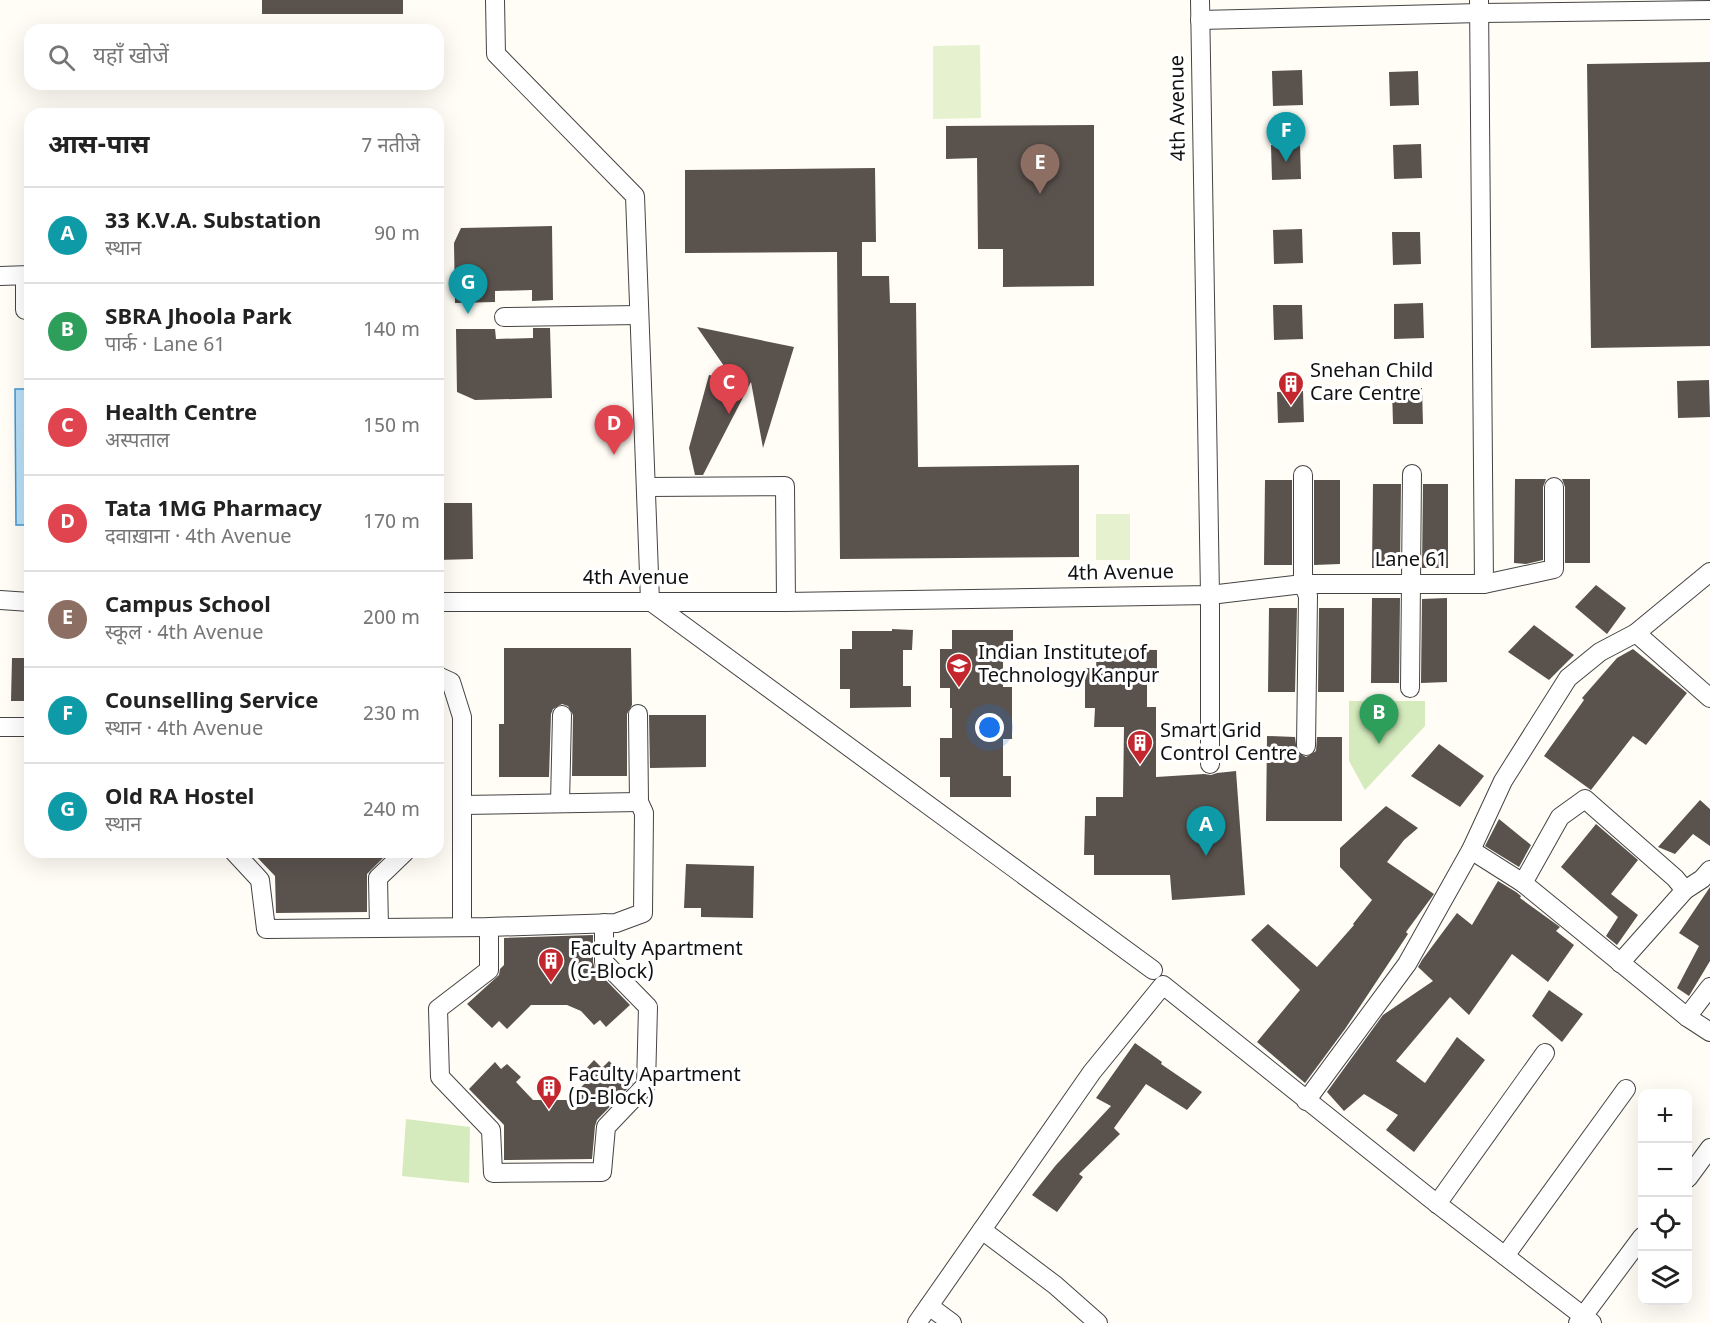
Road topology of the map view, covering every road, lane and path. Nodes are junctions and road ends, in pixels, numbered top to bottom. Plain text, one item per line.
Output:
1 (495, 0) edge
2 (1200, 0) edge
3 (1480, 6) edge
4 (1710, 10) edge
5 (1200, 20) junction
6 (24, 275) edge
7 (0, 276) edge
8 (639, 315) junction
9 (504, 317) dead end
10 (1412, 474) dead end
11 (1303, 475) dead end
12 (646, 487) junction
13 (1554, 487) dead end
14 (1710, 572) edge
15 (1412, 583) junction
16 (1303, 584) junction
17 (1484, 584) junction
18 (1210, 595) junction
19 (0, 600) edge
20 (651, 601) junction
21 (24, 602) edge
22 (444, 602) edge
23 (786, 602) junction
24 (1636, 633) junction
25 (444, 679) edge
26 (1410, 688) dead end
27 (1710, 698) edge
28 (638, 714) dead end
29 (562, 715) dead end
30 (0, 727) edge
31 (24, 727) edge
32 (1306, 746) dead end
33 (1210, 764) dead end
34 (639, 802) junction
35 (560, 803) junction
36 (463, 805) junction
37 (1471, 850) junction
38 (240, 858) edge
39 (399, 858) edge
40 (1710, 870) edge
41 (1523, 883) junction
42 (1685, 890) junction
43 (603, 923) junction
44 (462, 926) junction
45 (379, 927) junction
46 (489, 927) junction
47 (1620, 963) junction
48 (1153, 970) dead end
49 (1710, 987) edge
50 (1687, 1017) junction
51 (1710, 1032) edge
52 (1545, 1053) dead end
53 (1626, 1089) dead end
54 (1306, 1101) junction
55 (1710, 1148) edge
56 (1692, 1173) edge
57 (1437, 1204) junction
58 (982, 1230) junction
59 (1638, 1243) edge
60 (1506, 1257) junction
61 (929, 1306) junction
62 (1584, 1321) edge
63 (917, 1323) edge
64 (952, 1323) edge
65 (1098, 1323) edge

1 - 8 street
2 - 5 street, 4th Avenue
3 - 4 street
3 - 5 street
3 - 17 street
5 - 18 street, 4th Avenue
6 - 7 street
8 - 9 street
8 - 12 street
10 - 15 street
11 - 16 street
12 - 20 street
12 - 23 street
13 - 17 street, Lane 61
14 - 24 street
15 - 16 street, Lane 61
15 - 17 street, Lane 61
15 - 26 street
16 - 18 street, Lane 61
16 - 32 street
18 - 23 street, 4th Avenue
18 - 33 street
19 - 21 street
20 - 22 street, 4th Avenue
20 - 23 street, 4th Avenue
20 - 48 street
24 - 27 street
24 - 37 street
25 - 36 street
28 - 34 street
29 - 35 street
30 - 31 street
34 - 35 street
34 - 43 street
35 - 36 street
36 - 44 street
37 - 41 street
37 - 54 street
38 - 45 street
39 - 45 street
40 - 42 street
41 - 42 street
41 - 47 street
42 - 47 street
43 - 46 street
43 - 46 street
44 - 45 street
44 - 46 street
47 - 50 street
49 - 50 street
50 - 51 street
52 - 57 street
53 - 60 street
54 - 57 street
54 - 58 street
55 - 56 street
57 - 60 street
58 - 61 street
58 - 65 street
59 - 62 street
60 - 62 street
61 - 63 street
61 - 64 street

